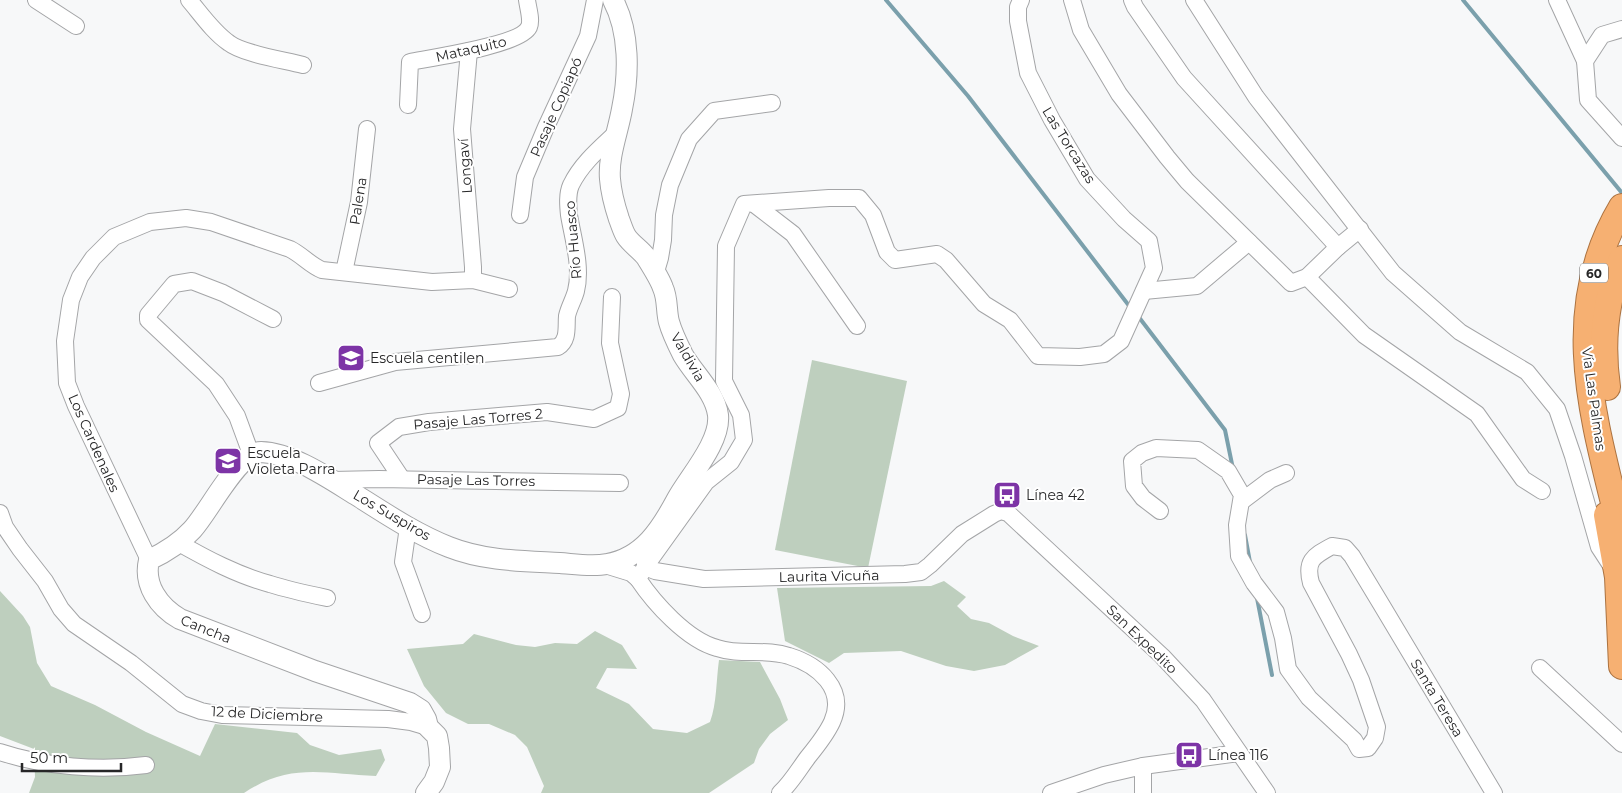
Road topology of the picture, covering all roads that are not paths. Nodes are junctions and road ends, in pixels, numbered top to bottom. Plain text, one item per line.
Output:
1 (36, 0) edge
2 (189, 0) edge
3 (527, 0) edge
4 (595, 0) edge
5 (613, 0) edge
6 (1021, 0) edge
7 (1071, 0) edge
8 (1132, 0) edge
9 (1194, 0) edge
10 (1562, 2) edge
11 (76, 26) dead end
12 (1622, 29) edge
13 (469, 51) junction
14 (1585, 61) junction
15 (303, 65) dead end
16 (772, 103) dead end
17 (408, 105) dead end
18 (367, 129) dead end
19 (616, 133) junction
20 (1622, 138) edge
21 (749, 204) junction
22 (1622, 207) edge
23 (520, 215) dead end
24 (1360, 229) junction
25 (1249, 242) junction
26 (1338, 248) junction
27 (1622, 259) edge
28 (344, 272) junction
29 (655, 275) junction
30 (1307, 277) junction
31 (473, 280) junction
32 (509, 288) dead end
33 (1144, 291) junction
34 (612, 297) dead end
35 (273, 319) dead end
36 (857, 326) dead end
37 (319, 383) dead end
38 (251, 454) junction
39 (1612, 466) edge
40 (1286, 473) dead end
41 (402, 479) junction
42 (332, 480) junction
43 (620, 484) dead end
44 (1542, 491) dead end
45 (1242, 501) junction
46 (1160, 511) dead end
47 (0, 513) edge
48 (994, 514) joint
49 (408, 527) junction
50 (1622, 535) edge
51 (177, 542) junction
52 (646, 546) junction
53 (149, 560) junction
54 (605, 565) junction
55 (641, 573) junction
56 (1618, 577) junction
57 (327, 598) dead end
58 (422, 614) dead end
59 (1622, 666) edge
60 (1540, 668) dead end
61 (428, 727) junction
62 (1622, 744) edge
63 (0, 752) edge
64 (1239, 753) junction
65 (146, 765) dead end
66 (1143, 766) junction
67 (426, 793) edge
68 (780, 793) edge
69 (1051, 793) edge
70 (1143, 793) edge
71 (1267, 793) edge
72 (1494, 793) edge

1 - 11 street
2 - 15 street
3 - 13 street, Mataquito
4 - 23 street, Pasaje Copiapó
5 - 19 street, Valdivia
6 - 33 street, Las Torcazas
7 - 25 street
8 - 26 street
9 - 24 street
10 - 14 street
12 - 14 street
13 - 17 street, Mataquito
13 - 31 street, Longaví
14 - 20 street
16 - 29 street
18 - 28 street, Palena
19 - 29 street, Valdivia
19 - 37 street, Río Huasco
21 - 33 street, Las Torcazas
21 - 36 street
21 - 55 street
22 - 39 highway, Vía Las Palmas / 60
24 - 26 street
24 - 56 street
25 - 30 street
25 - 33 street
26 - 30 street
27 - 39 highway, Vía Las Palmas / 60
28 - 31 street, Los Cardenales
28 - 53 street, Los Cardenales
29 - 52 street, Valdivia
30 - 44 street
31 - 32 street, Los Cardenales
34 - 41 street, Pasaje Las Torres 2
35 - 38 street
38 - 42 street, Los Suspiros
38 - 51 street
39 - 50 highway, Vía Las Palmas / 60
39 - 56 highway
40 - 45 street
41 - 42 street, Pasaje Las Torres
41 - 43 street, Pasaje Las Torres
42 - 49 street, Los Suspiros
45 - 46 street
45 - 72 street, Santa Teresa
47 - 61 street, 12 de Diciembre
48 - 55 street, Laurita Vicuña
48 - 64 street, San Expedito
49 - 54 street, Los Suspiros
49 - 58 street
51 - 53 street
51 - 57 street
52 - 54 street, Valdivia
52 - 55 street
53 - 61 street, Cancha
54 - 55 street, Laurita Vicuña
55 - 68 street
56 - 59 highway
60 - 62 street
61 - 67 street
63 - 65 street
64 - 66 street
64 - 71 street, San Expedito
66 - 69 street
66 - 70 street

